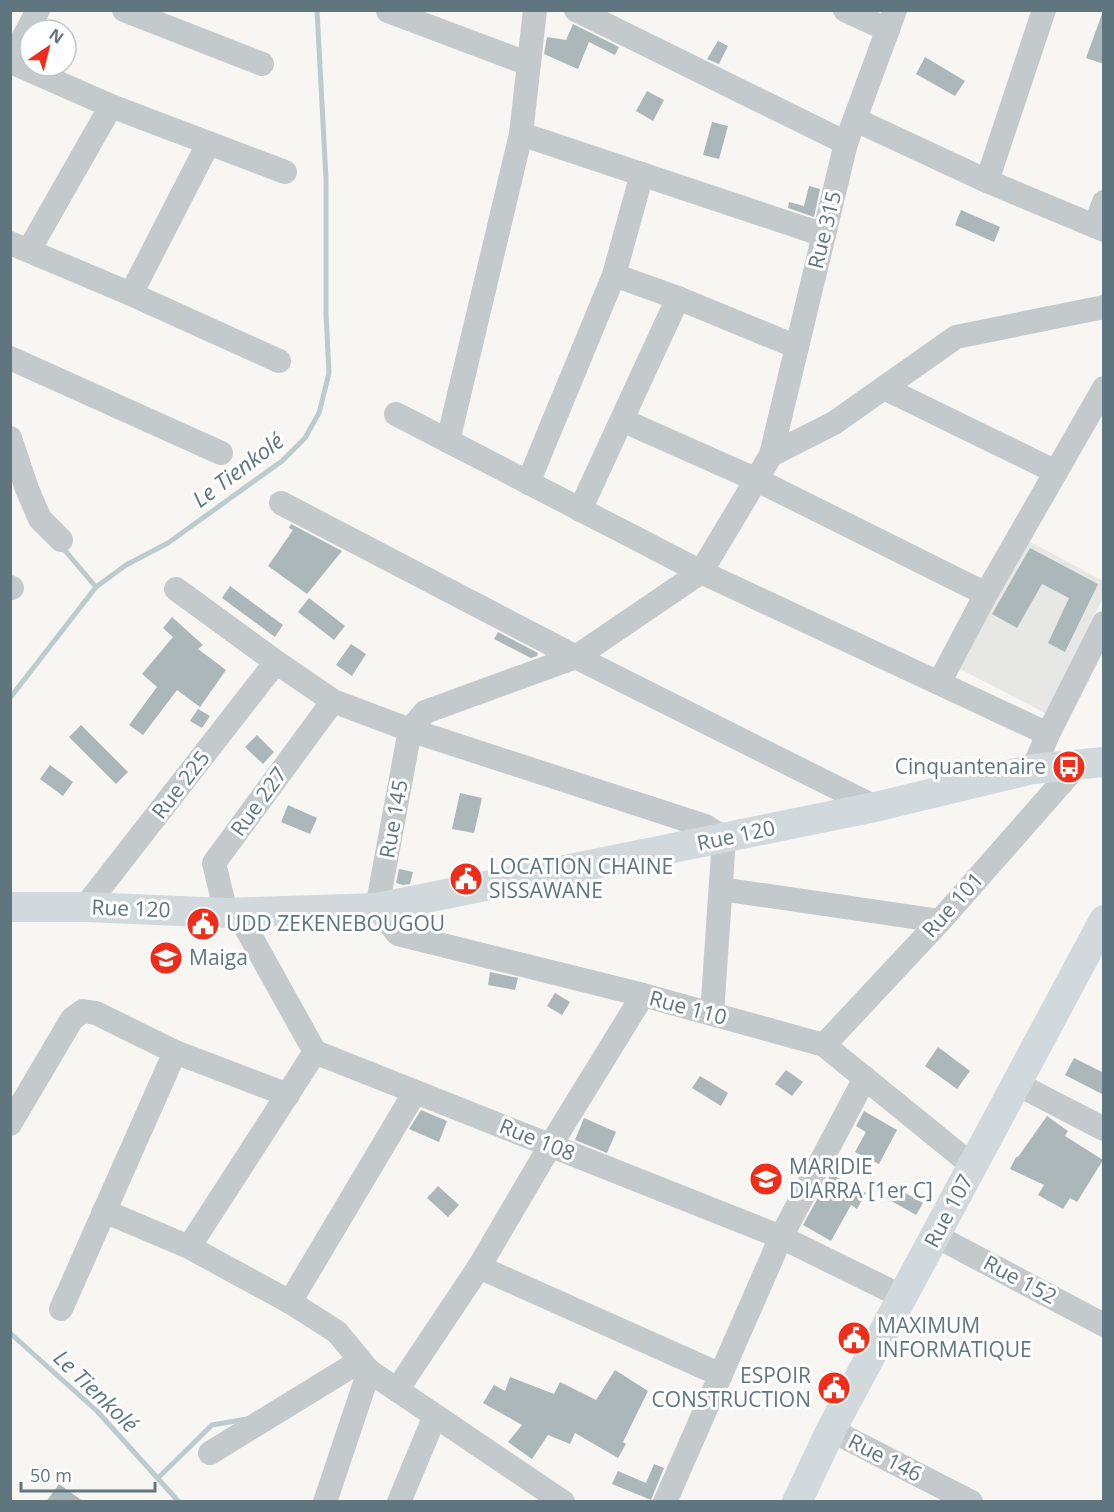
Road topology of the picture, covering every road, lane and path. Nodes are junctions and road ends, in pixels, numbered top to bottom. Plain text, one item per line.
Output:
1 (38, 10) edge
2 (124, 10) edge
3 (536, 10) edge
4 (576, 10) edge
5 (845, 10) edge
6 (1044, 10) edge
7 (388, 11) edge
8 (892, 20) edge
9 (11, 62) edge
10 (262, 64) dead end
11 (529, 64) junction
12 (111, 106) junction
13 (856, 120) junction
14 (521, 134) junction
15 (846, 143) junction
16 (208, 144) junction
17 (285, 172) dead end
18 (642, 174) junction
19 (987, 181) junction
20 (1104, 202) edge
21 (1099, 228) edge
22 (824, 235) junction
23 (20, 247) edge
24 (614, 275) junction
25 (131, 294) junction
26 (678, 298) junction
27 (1104, 307) edge
28 (797, 347) junction
29 (10, 358) edge
30 (279, 361) dead end
31 (884, 388) junction
32 (1104, 388) edge
33 (396, 414) dead end
34 (622, 420) junction
35 (10, 438) edge
36 (448, 441) junction
37 (221, 453) dead end
38 (771, 455) junction
39 (1056, 472) junction
40 (757, 480) junction
41 (528, 483) junction
42 (281, 503) dead end
43 (580, 510) junction
44 (61, 540) dead end
45 (701, 572) junction
46 (176, 589) dead end
47 (986, 594) junction
48 (1104, 623) edge
49 (576, 657) junction
50 (276, 662) junction
51 (939, 683) junction
52 (333, 701) junction
53 (410, 730) junction
54 (1048, 734) junction
55 (1094, 762) edge
56 (1033, 769) junction
57 (874, 807) junction
58 (724, 838) junction
59 (721, 889) junction
60 (10, 907) edge
61 (85, 907) junction
62 (377, 908) junction
63 (231, 912) junction
64 (940, 921) junction
65 (1101, 930) edge
66 (643, 995) junction
67 (712, 1014) junction
68 (824, 1045) junction
69 (175, 1052) junction
70 (315, 1052) junction
71 (865, 1078) junction
72 (1017, 1084) junction
73 (415, 1092) junction
74 (288, 1095) junction
75 (10, 1124) edge
76 (1104, 1129) edge
77 (550, 1146) junction
78 (974, 1166) junction
79 (104, 1211) junction
80 (936, 1236) junction
81 (781, 1238) junction
82 (189, 1247) junction
83 (479, 1267) junction
84 (903, 1297) junction
85 (290, 1302) junction
86 (61, 1309) dead end
87 (1104, 1325) edge
88 (364, 1366) junction
89 (721, 1375) junction
90 (397, 1390) junction
91 (435, 1416) junction
92 (831, 1430) junction
93 (210, 1453) dead end
94 (325, 1502) edge
95 (399, 1502) edge
96 (563, 1502) edge
97 (665, 1502) edge
98 (797, 1502) edge
99 (971, 1502) edge

1 - 9 street
2 - 10 street
3 - 11 street
4 - 15 street
5 - 8 street
6 - 19 street
7 - 11 street
8 - 13 street, Rue 315
9 - 12 street
11 - 14 street
12 - 16 street
12 - 23 street
13 - 15 street, Rue 315
13 - 19 street
14 - 18 street
14 - 36 street
15 - 22 street, Rue 315
16 - 17 street
16 - 25 street
18 - 22 street
18 - 24 street
19 - 21 street
20 - 21 street
22 - 28 street, Rue 315
23 - 25 street
24 - 26 street
24 - 41 street
25 - 30 street
26 - 28 street
26 - 34 street
27 - 31 street
28 - 38 street, Rue 315
29 - 37 street
31 - 38 street
31 - 39 street
32 - 39 street
33 - 36 street
34 - 40 street
34 - 43 street
35 - 44 street
36 - 41 street
38 - 40 street, Rue 315
39 - 47 street
40 - 45 street, Rue 315
40 - 47 street
41 - 43 street
42 - 49 street
43 - 45 street
45 - 49 street
45 - 51 street
46 - 50 street
47 - 51 street
48 - 54 street
49 - 53 street
49 - 57 street
50 - 52 street
50 - 61 street, Rue 225
51 - 54 street
52 - 53 street
52 - 63 street, Rue 227
53 - 58 street
53 - 62 street, Rue 145
54 - 56 street
55 - 56 main road, Rue 120
55 - 64 street, Rue 101
56 - 57 main road, Rue 120
57 - 58 main road, Rue 120
58 - 59 street
58 - 62 main road, Rue 120
59 - 64 street
59 - 67 street
60 - 61 main road, Rue 120
61 - 63 main road, Rue 120
62 - 63 main road, Rue 120
62 - 66 street, Rue 110
63 - 70 street
64 - 68 street, Rue 101
65 - 72 main road, Rue 107
66 - 67 street, Rue 110
66 - 77 street
67 - 68 street, Rue 110
68 - 71 street, Rue 110
69 - 74 street
69 - 75 street
69 - 79 street
70 - 73 street, Rue 108
70 - 74 street
71 - 78 street, Rue 110
71 - 81 street
72 - 76 street
72 - 78 main road, Rue 107
73 - 77 street, Rue 108
73 - 85 street
74 - 82 street
77 - 81 street, Rue 108
77 - 83 street
78 - 80 main road, Rue 107
79 - 82 street
79 - 86 street
80 - 84 main road, Rue 107
80 - 87 street, Rue 152
81 - 84 street, Rue 108
81 - 89 street
82 - 85 street
83 - 89 street
83 - 90 street
84 - 92 main road, Rue 107
85 - 88 street
88 - 90 street
88 - 93 street
88 - 94 street
89 - 97 street
90 - 91 street
91 - 95 street
91 - 96 street
92 - 98 main road, Rue 107
92 - 99 street, Rue 146

